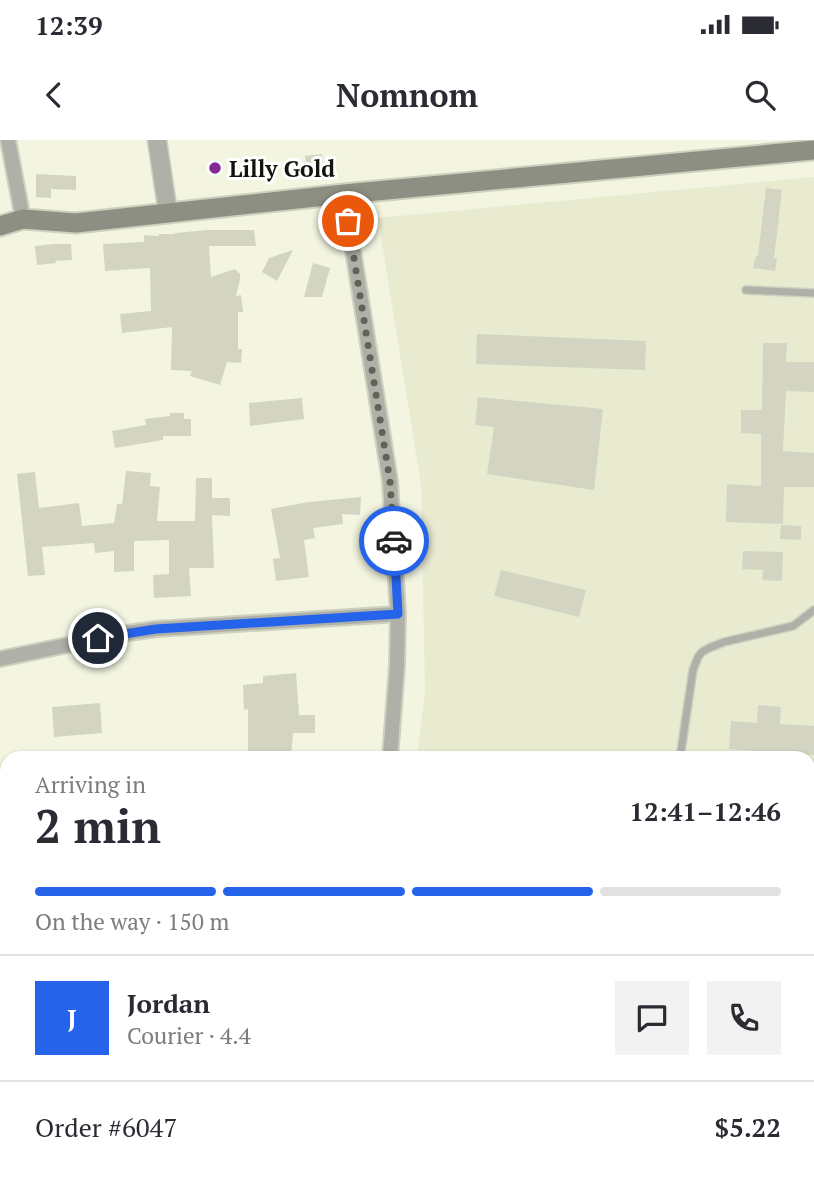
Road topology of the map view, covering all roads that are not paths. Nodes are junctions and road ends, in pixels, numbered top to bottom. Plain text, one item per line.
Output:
1 (8, 140) edge
2 (157, 140) edge
3 (814, 150) edge
4 (344, 194) junction
5 (168, 213) junction
6 (23, 219) junction
7 (0, 226) edge
8 (746, 290) dead end
9 (814, 293) edge
10 (814, 610) edge
11 (398, 614) junction
12 (0, 659) edge
13 (391, 751) edge
14 (681, 751) edge

1 - 6 street
2 - 5 street
3 - 4 main road
4 - 5 main road
4 - 11 street
5 - 6 main road
6 - 7 main road
8 - 9 lane
10 - 14 lane
11 - 12 street
11 - 13 street

